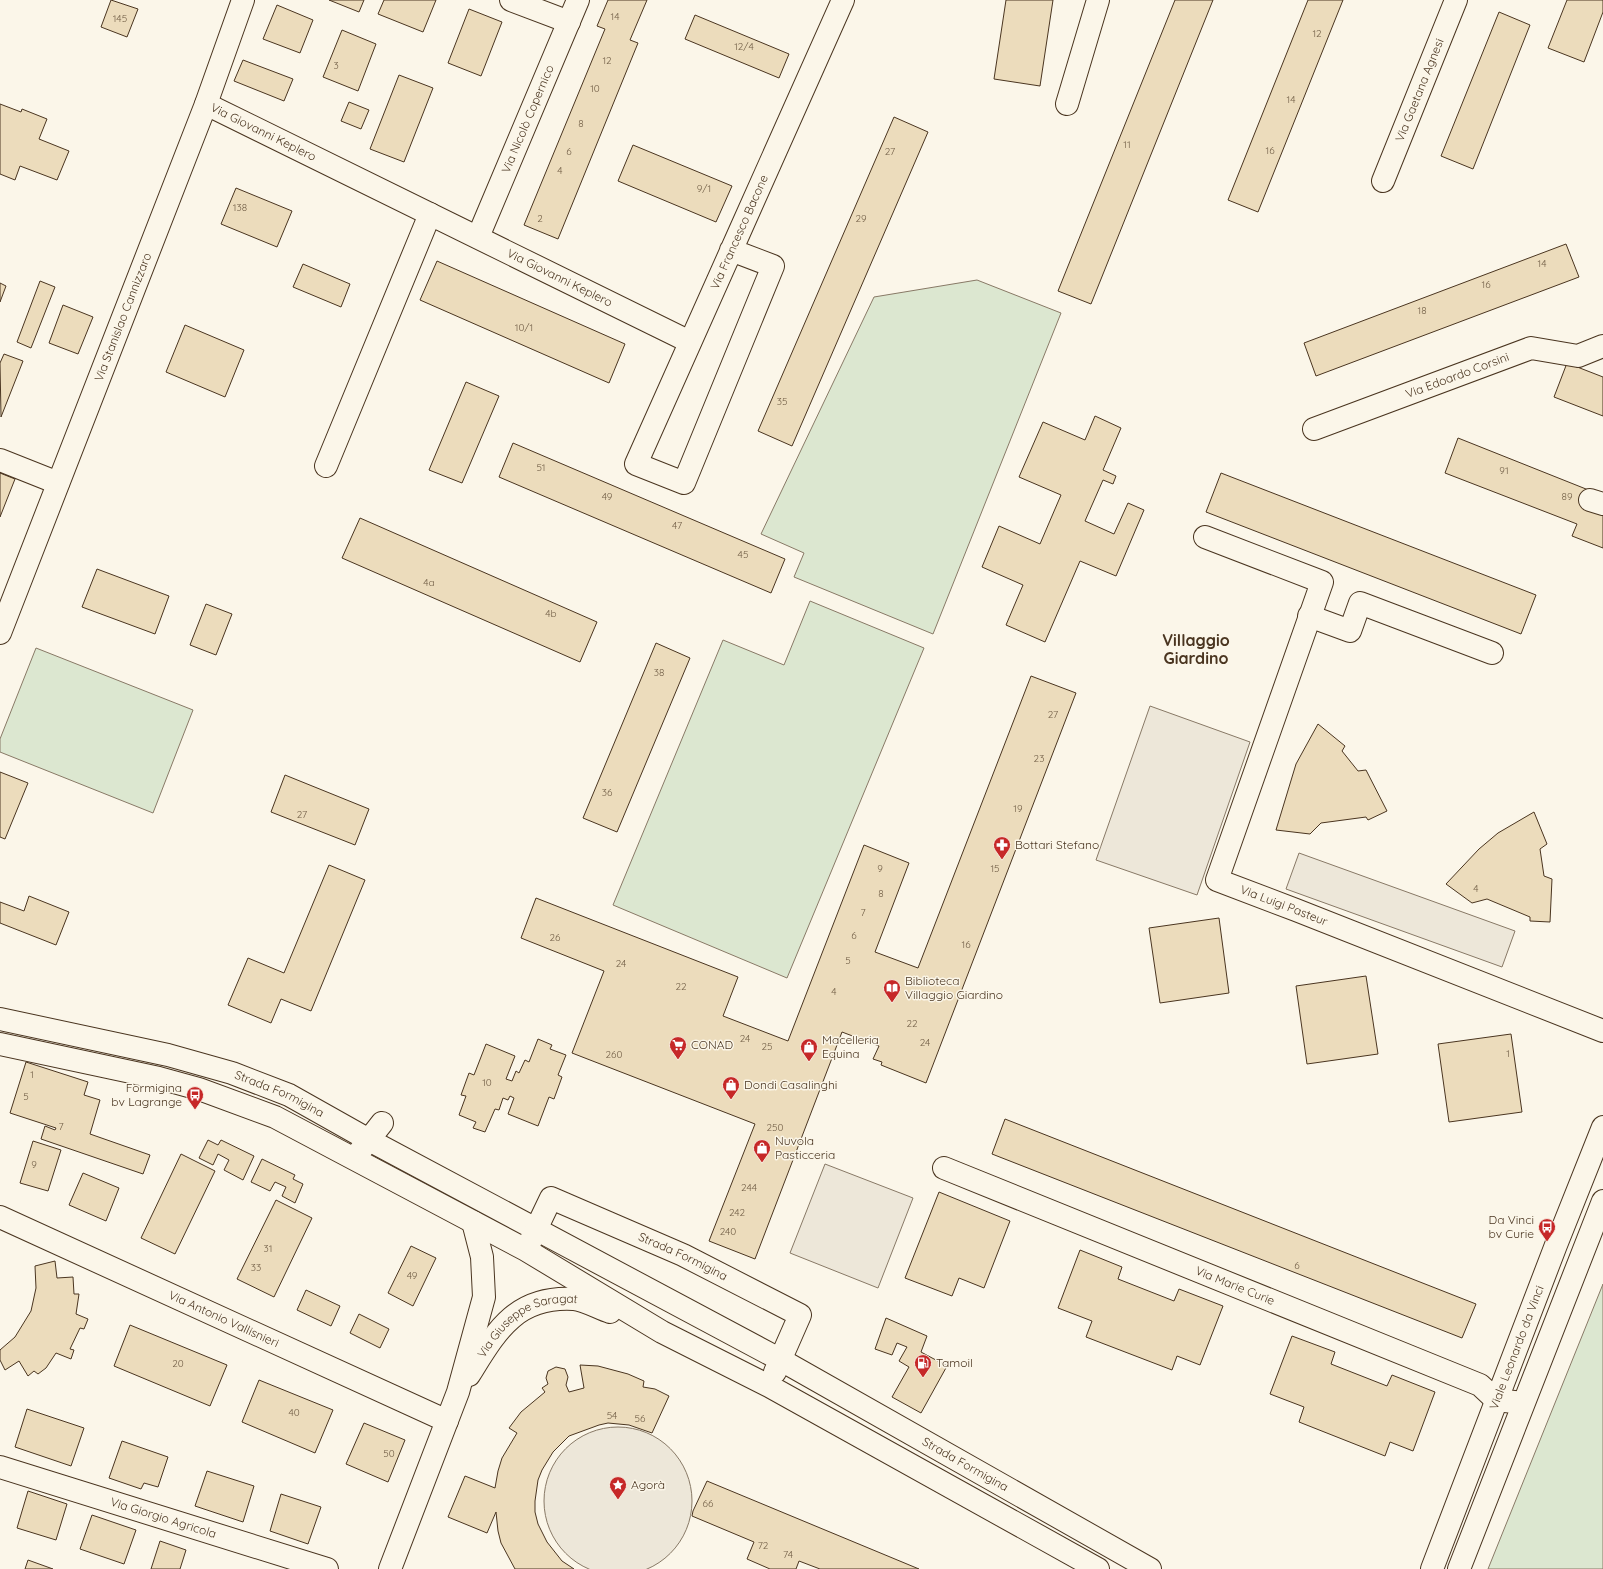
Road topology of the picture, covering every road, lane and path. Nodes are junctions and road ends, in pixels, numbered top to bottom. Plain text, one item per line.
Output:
1 (243, 0) edge
2 (511, 0) edge
3 (578, 0) edge
4 (843, 0) edge
5 (1098, 0) edge
6 (1456, 0) edge
7 (569, 22) junction
8 (206, 104) junction
9 (1067, 104) dead end
10 (1383, 180) dead end
11 (430, 214) junction
12 (478, 237) junction
13 (731, 250) junction
14 (690, 342) junction
15 (1603, 346) edge
16 (1314, 429) dead end
17 (0, 460) edge
18 (326, 466) dead end
19 (58, 483) junction
20 (1205, 537) dead end
21 (1308, 620) junction
22 (0, 633) edge
23 (1492, 654) dead end
24 (3, 1020) edge
25 (1603, 1031) edge
26 (0, 1045) edge
27 (382, 1123) dead end
28 (1603, 1127) edge
29 (369, 1140) junction
30 (354, 1158) junction
31 (944, 1168) dead end
32 (1603, 1201) edge
33 (0, 1217) edge
34 (473, 1222) junction
35 (536, 1230) junction
36 (526, 1250) junction
37 (662, 1332) junction
38 (781, 1360) junction
39 (769, 1386) junction
40 (458, 1392) junction
41 (1496, 1400) junction
42 (1523, 1403) junction
43 (447, 1421) junction
44 (0, 1467) edge
45 (326, 1569) edge
46 (390, 1569) edge
47 (1098, 1569) edge
48 (1150, 1569) edge
49 (1432, 1569) edge
50 (1459, 1569) edge

1 - 8 street, Via Stanislao Cannizzaro
2 - 7 street
3 - 7 street, Via Nicolò Copernico
4 - 13 street, Via Francesco Bacone
5 - 9 street
6 - 10 street, Via Gaetana Agnesi
7 - 12 street, Via Nicolò Copernico
8 - 11 street, Via Giovanni Keplero
8 - 19 street, Via Stanislao Cannizzaro
11 - 12 street, Via Giovanni Keplero
11 - 18 street
12 - 14 street, Via Giovanni Keplero
13 - 14 street, Via Francesco Bacone
13 - 14 street, Via Francesco Bacone
15 - 16 street, Via Edoardo Corsini
17 - 19 street
19 - 22 street, Via Stanislao Cannizzaro
20 - 21 street
21 - 23 street
21 - 25 street, Via Luigi Pasteur
24 - 26 street
24 - 29 street, Strada Formigina
26 - 30 street, Strada Formigina
27 - 29 street
28 - 41 street, Viale Leonardo da Vinci
29 - 30 street
29 - 35 street, Strada Formigina
30 - 34 street, Strada Formigina
31 - 41 street, Via Marie Curie
32 - 42 street
33 - 43 street, Via Antonio Vallisnieri
34 - 36 street, Strada Formigina
34 - 40 street, Via Giuseppe Saragat
35 - 36 street, Strada Formigina
35 - 38 street, Strada Formigina
35 - 38 street, Strada Formigina
36 - 37 street, Strada Formigina
37 - 39 street, Strada Formigina
37 - 40 street, Via Giuseppe Saragat
38 - 39 street, Strada Formigina
38 - 48 street, Strada Formigina
39 - 47 street, Strada Formigina
40 - 43 street, Via Giuseppe Saragat
41 - 42 street
41 - 49 street, Viale Leonardo da Vinci
42 - 50 street
43 - 46 street, Via Giuseppe Saragat
44 - 45 street, Via Giorgio Agricola

